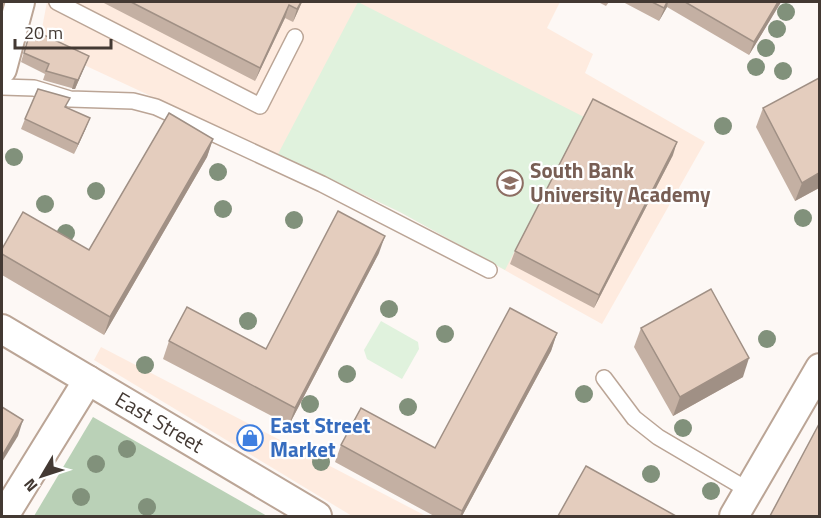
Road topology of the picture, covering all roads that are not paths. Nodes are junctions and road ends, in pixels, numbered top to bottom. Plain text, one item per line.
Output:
1 (20, 2) edge
2 (57, 2) edge
3 (295, 37) dead end
4 (2, 69) edge
5 (2, 87) edge
6 (489, 270) dead end
7 (2, 329) edge
8 (819, 368) edge
9 (604, 378) dead end
10 (88, 380) junction
11 (748, 490) junction
12 (4, 516) edge
13 (317, 516) edge
14 (734, 516) edge

1 - 4 street
2 - 3 lane
5 - 6 lane
7 - 10 street, East Street
8 - 11 street
9 - 11 lane
10 - 12 street
10 - 13 street, East Street
11 - 14 street

